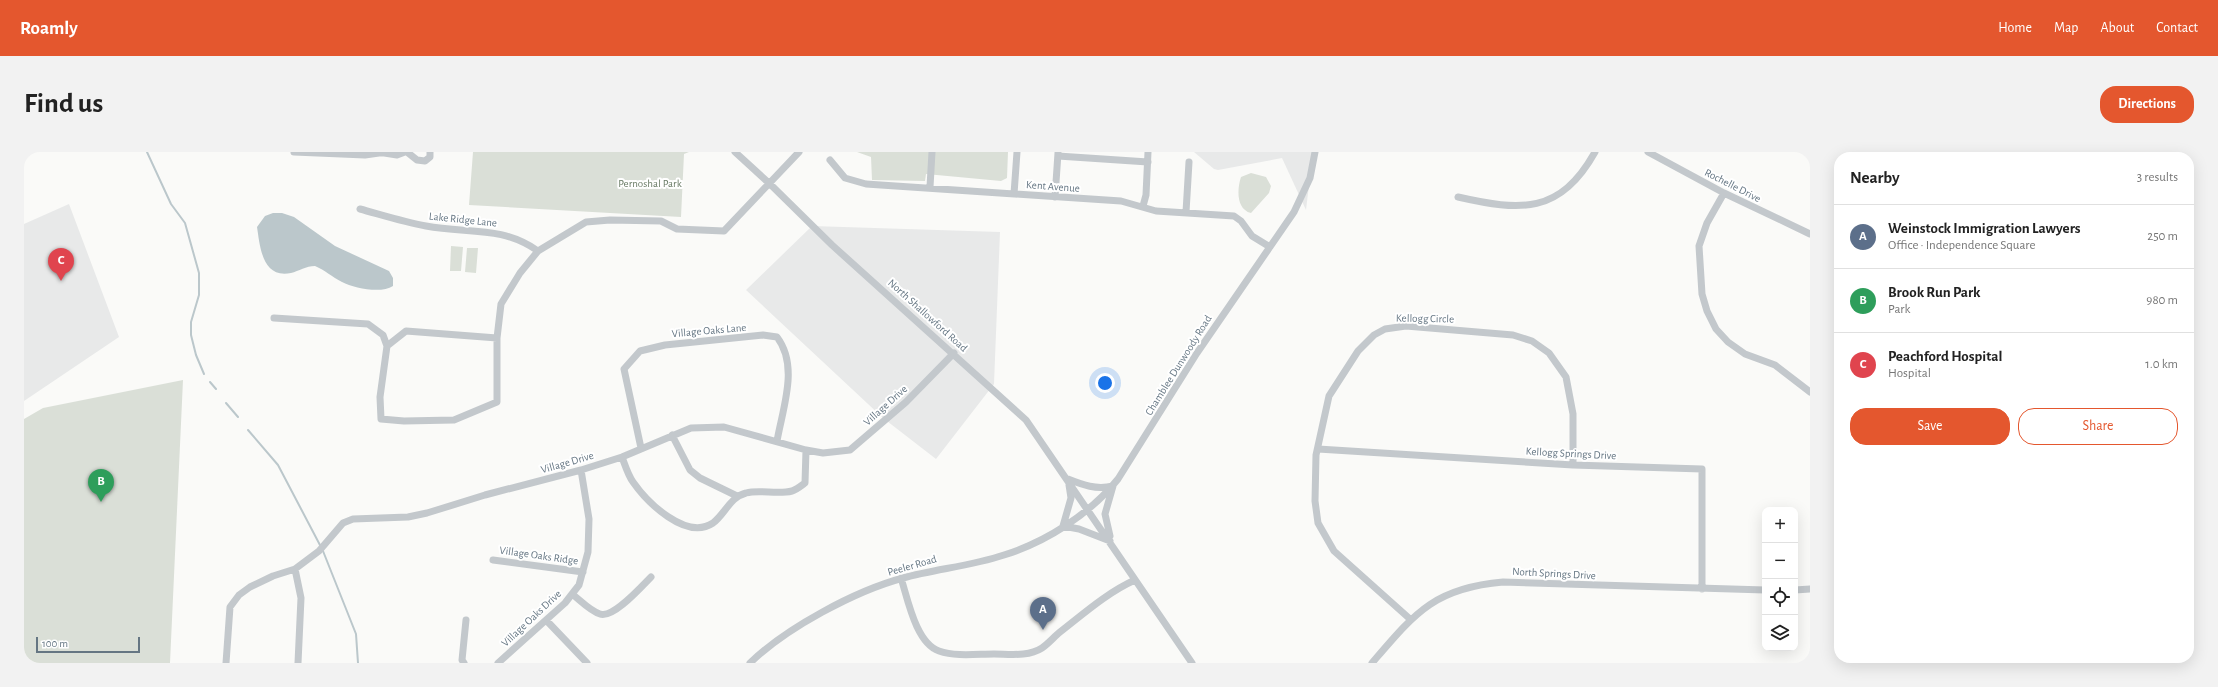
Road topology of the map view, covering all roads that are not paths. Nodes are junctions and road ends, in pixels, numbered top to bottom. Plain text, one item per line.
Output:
1 (294, 152) edge
2 (305, 152) edge
3 (378, 152) edge
4 (406, 152) edge
5 (430, 152) edge
6 (734, 152) edge
7 (799, 152) edge
8 (932, 152) edge
9 (1017, 152) edge
10 (1148, 152) edge
11 (1315, 152) edge
12 (1595, 152) edge
13 (1648, 152) edge
14 (1058, 154) edge
15 (830, 160) dead end
16 (1148, 162) junction
17 (1189, 162) dead end
18 (770, 184) junction
19 (930, 187) junction
20 (1014, 194) junction
21 (1724, 194) junction
22 (1055, 197) junction
23 (1458, 198) dead end
24 (1143, 206) junction
25 (360, 209) dead end
26 (1186, 212) junction
27 (1810, 234) edge
28 (1270, 247) junction
29 (538, 252) junction
30 (274, 318) dead end
31 (497, 338) junction
32 (387, 346) junction
33 (954, 353) junction
34 (1810, 392) edge
35 (672, 435) junction
36 (777, 441) junction
37 (641, 448) junction
38 (1318, 449) junction
39 (806, 450) junction
40 (622, 457) junction
41 (1573, 465) junction
42 (581, 470) junction
43 (1068, 479) junction
44 (1113, 486) junction
45 (737, 496) junction
46 (1089, 510) junction
47 (1063, 526) junction
48 (1111, 542) junction
49 (493, 560) dead end
50 (295, 569) junction
51 (582, 572) junction
52 (652, 577) dead end
53 (901, 578) junction
54 (1134, 580) junction
55 (1702, 589) junction
56 (1810, 589) edge
57 (1762, 590) edge
58 (1798, 590) edge
59 (572, 594) junction
60 (1410, 619) junction
61 (466, 620) dead end
62 (546, 620) junction
63 (226, 663) edge
64 (298, 663) edge
65 (464, 663) edge
66 (498, 663) edge
67 (586, 663) edge
68 (750, 663) edge
69 (1192, 663) edge
70 (1372, 663) edge

1 - 2 street
2 - 3 street
3 - 4 street
4 - 5 street
6 - 18 street, North Shallowford Road
7 - 18 street
8 - 19 street
9 - 20 street
10 - 16 street
11 - 28 street, Chamblee Dunwoody Road
12 - 23 street
13 - 21 street, Rochelle Drive
14 - 16 street
14 - 22 street
15 - 19 street, Kent Avenue
16 - 24 street
17 - 26 street
18 - 29 street
18 - 33 street, North Shallowford Road
19 - 20 street, Kent Avenue
20 - 22 street, Kent Avenue
21 - 27 street, Rochelle Drive
21 - 34 street
22 - 24 street, Kent Avenue
24 - 26 street, Kent Avenue
25 - 29 street, Lake Ridge Lane
26 - 28 street, Kent Avenue
28 - 44 street, Chamblee Dunwoody Road
29 - 31 street
30 - 32 street
31 - 32 street
31 - 32 street
33 - 39 street, Village Drive
33 - 43 street, North Shallowford Road
35 - 36 street, Village Drive
35 - 37 street, Village Drive
35 - 45 street
36 - 37 street, Village Oaks Lane
36 - 39 street, Village Drive
37 - 40 street, Village Drive
38 - 41 street, Kellogg Springs Drive
38 - 41 street, Kellogg Circle
38 - 60 street, Kellogg Circle
39 - 45 street
40 - 42 street, Village Drive
40 - 45 street
41 - 55 street, Kellogg Springs Drive
42 - 50 street, Village Drive
42 - 51 street, Village Oaks Drive
43 - 44 street
43 - 46 street, North Shallowford Road
43 - 47 street
44 - 46 street, Chamblee Dunwoody Road
44 - 48 street
46 - 47 street, Peeler Road
46 - 48 street
47 - 48 street
47 - 53 street, Peeler Road
48 - 54 street
49 - 51 street, Village Oaks Ridge
50 - 63 street, Village Drive
50 - 64 street
51 - 59 street, Village Oaks Drive
52 - 59 street
53 - 54 street
53 - 68 street, Peeler Road
54 - 69 street
55 - 57 street, North Springs Drive
55 - 60 street, North Springs Drive
56 - 58 street
59 - 62 street, Village Oaks Drive
60 - 70 street, North Springs Drive
61 - 65 street
62 - 66 street, Village Oaks Drive
62 - 67 street

